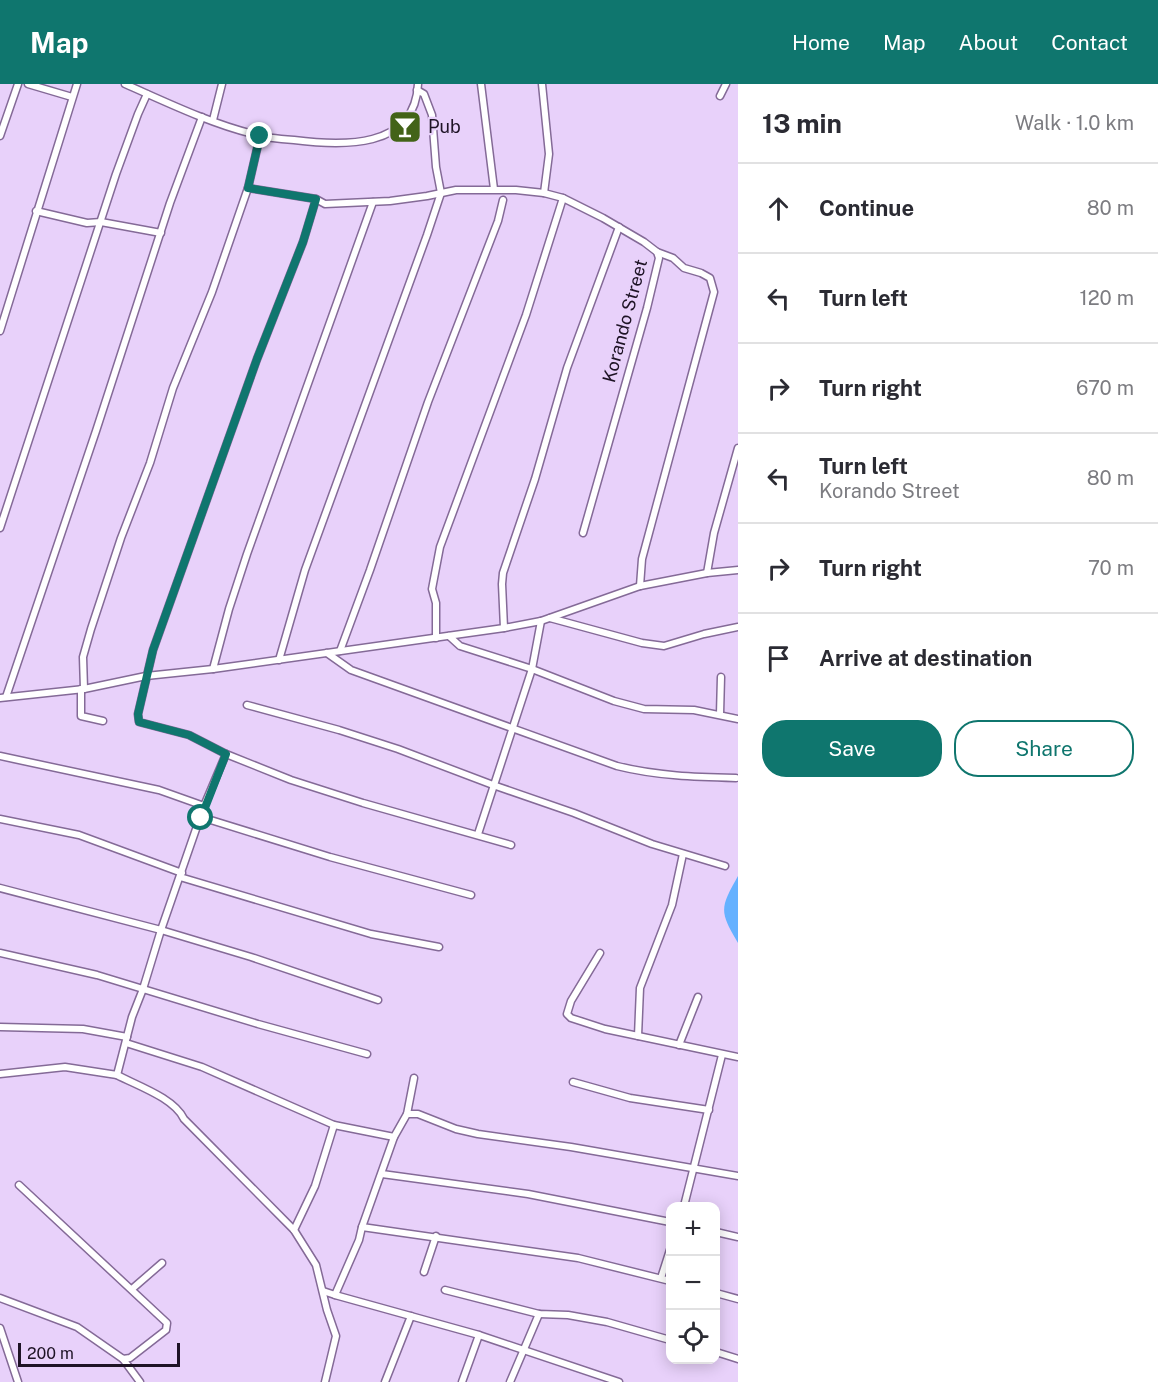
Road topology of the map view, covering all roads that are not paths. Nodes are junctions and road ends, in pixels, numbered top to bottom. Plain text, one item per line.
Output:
1 (18, 84) edge
2 (28, 84) edge
3 (77, 84) edge
4 (125, 84) edge
5 (222, 84) edge
6 (481, 84) edge
7 (542, 84) edge
8 (726, 84) edge
9 (417, 87) edge
10 (147, 94) junction
11 (720, 96) dead end
12 (72, 97) junction
13 (202, 117) junction
14 (213, 120) junction
15 (0, 136) edge
16 (260, 136) junction
17 (248, 188) junction
18 (494, 189) junction
19 (441, 193) junction
20 (544, 193) junction
21 (563, 198) junction
22 (316, 199) junction
23 (503, 200) dead end
24 (373, 202) junction
25 (36, 212) junction
26 (101, 222) junction
27 (619, 227) junction
28 (161, 233) junction
29 (657, 252) junction
30 (0, 331) edge
31 (738, 448) edge
32 (0, 528) edge
33 (584, 533) dead end
34 (738, 570) edge
35 (707, 573) junction
36 (640, 586) junction
37 (550, 618) junction
38 (541, 621) junction
39 (738, 627) edge
40 (504, 628) junction
41 (449, 636) junction
42 (436, 638) junction
43 (340, 651) junction
44 (327, 653) junction
45 (279, 660) junction
46 (213, 669) junction
47 (532, 669) junction
48 (146, 676) junction
49 (721, 677) dead end
50 (82, 689) junction
51 (3, 698) edge
52 (247, 705) dead end
53 (720, 714) junction
54 (738, 719) edge
55 (103, 721) dead end
56 (512, 728) junction
57 (226, 754) junction
58 (0, 756) edge
59 (736, 778) dead end
60 (493, 785) junction
61 (204, 806) junction
62 (201, 818) junction
63 (0, 819) edge
64 (478, 834) junction
65 (511, 845) dead end
66 (683, 855) junction
67 (725, 866) dead end
68 (181, 875) junction
69 (0, 888) edge
70 (471, 895) dead end
71 (161, 930) junction
72 (439, 947) dead end
73 (0, 953) edge
74 (600, 953) dead end
75 (143, 989) junction
76 (698, 997) dead end
77 (378, 1000) dead end
78 (0, 1027) edge
79 (638, 1036) junction
80 (126, 1040) junction
81 (679, 1045) junction
82 (367, 1054) dead end
83 (722, 1055) junction
84 (738, 1057) edge
85 (0, 1074) edge
86 (117, 1075) junction
87 (414, 1078) dead end
88 (573, 1082) dead end
89 (709, 1110) junction
90 (407, 1114) junction
91 (334, 1125) junction
92 (394, 1137) junction
93 (738, 1167) edge
94 (694, 1168) junction
95 (382, 1174) junction
96 (736, 1176) edge
97 (19, 1185) dead end
98 (685, 1202) edge
99 (666, 1221) edge
100 (362, 1227) junction
101 (294, 1230) junction
102 (720, 1233) edge
103 (436, 1236) junction
104 (738, 1237) edge
105 (668, 1256) edge
106 (162, 1263) dead end
107 (424, 1272) dead end
108 (661, 1278) junction
109 (666, 1280) edge
110 (132, 1289) junction
111 (445, 1290) dead end
112 (323, 1291) junction
113 (720, 1294) edge
114 (335, 1295) junction
115 (0, 1298) edge
116 (738, 1299) edge
117 (539, 1314) junction
118 (411, 1316) junction
119 (0, 1328) edge
120 (479, 1335) junction
121 (666, 1339) edge
122 (524, 1349) junction
123 (720, 1353) edge
124 (123, 1359) junction
125 (738, 1359) edge
126 (18, 1382) edge
127 (140, 1382) edge
128 (325, 1382) edge
129 (385, 1382) edge
130 (462, 1382) edge
131 (510, 1382) edge
132 (619, 1382) edge

1 - 15 street
2 - 12 street
3 - 12 street
4 - 10 street
5 - 14 street
6 - 18 street
7 - 20 street
8 - 11 street
9 - 16 street
9 - 19 street
10 - 13 street
10 - 26 street
12 - 25 street
13 - 14 street
13 - 28 street
14 - 16 street
16 - 17 street
17 - 22 street, Korando Street
17 - 50 street
18 - 19 street, Korando Street
18 - 20 street, Korando Street
19 - 24 street, Korando Street
19 - 45 street
20 - 21 street, Korando Street
21 - 27 street, Korando Street
21 - 42 street
22 - 24 street, Korando Street
22 - 48 street
23 - 43 street
24 - 46 street
25 - 26 street
25 - 30 street
26 - 28 street
26 - 32 street
27 - 29 street, Korando Street
27 - 40 street
28 - 51 street
29 - 33 street, Korando Street
29 - 36 street
31 - 35 street
34 - 35 street
35 - 36 street
36 - 37 street
37 - 38 street
37 - 39 street
38 - 40 street
38 - 47 street
40 - 41 street
41 - 42 street
41 - 47 street
42 - 43 street
43 - 44 street
44 - 45 street
44 - 56 street
45 - 46 street
46 - 48 street
47 - 53 street
47 - 56 street
48 - 50 street
48 - 57 street
49 - 53 street
50 - 51 street
50 - 55 street
52 - 60 street
53 - 54 street
56 - 59 street
56 - 60 street
57 - 61 street
57 - 64 street
58 - 61 street
60 - 64 street
60 - 66 street
61 - 62 street
62 - 68 street
62 - 70 street
63 - 68 street
64 - 65 street
66 - 67 street
66 - 79 street
68 - 71 street
68 - 72 street
69 - 71 street
71 - 75 street
71 - 77 street
73 - 75 street
74 - 79 street
75 - 80 street
75 - 82 street
76 - 81 street
78 - 80 street
79 - 81 street
80 - 86 street
80 - 91 street
81 - 83 street
83 - 84 street
83 - 89 street
85 - 86 street
86 - 101 street
87 - 90 street
88 - 89 street
89 - 94 street
90 - 92 street
90 - 94 street
91 - 92 street
91 - 101 street
92 - 95 street
93 - 96 street
94 - 96 street
94 - 98 street
95 - 99 street
95 - 100 street
97 - 110 street
100 - 103 street
100 - 114 street
101 - 112 street
102 - 104 street
103 - 107 street
103 - 108 street
105 - 108 street
106 - 110 street
108 - 109 street
110 - 124 street
111 - 117 street
112 - 114 street
112 - 128 street
113 - 116 street
114 - 118 street
115 - 124 street
117 - 121 street
117 - 122 street
118 - 120 street
118 - 129 street
119 - 126 street
120 - 122 street
120 - 130 street
122 - 131 street
122 - 132 street
123 - 125 street
124 - 127 street

